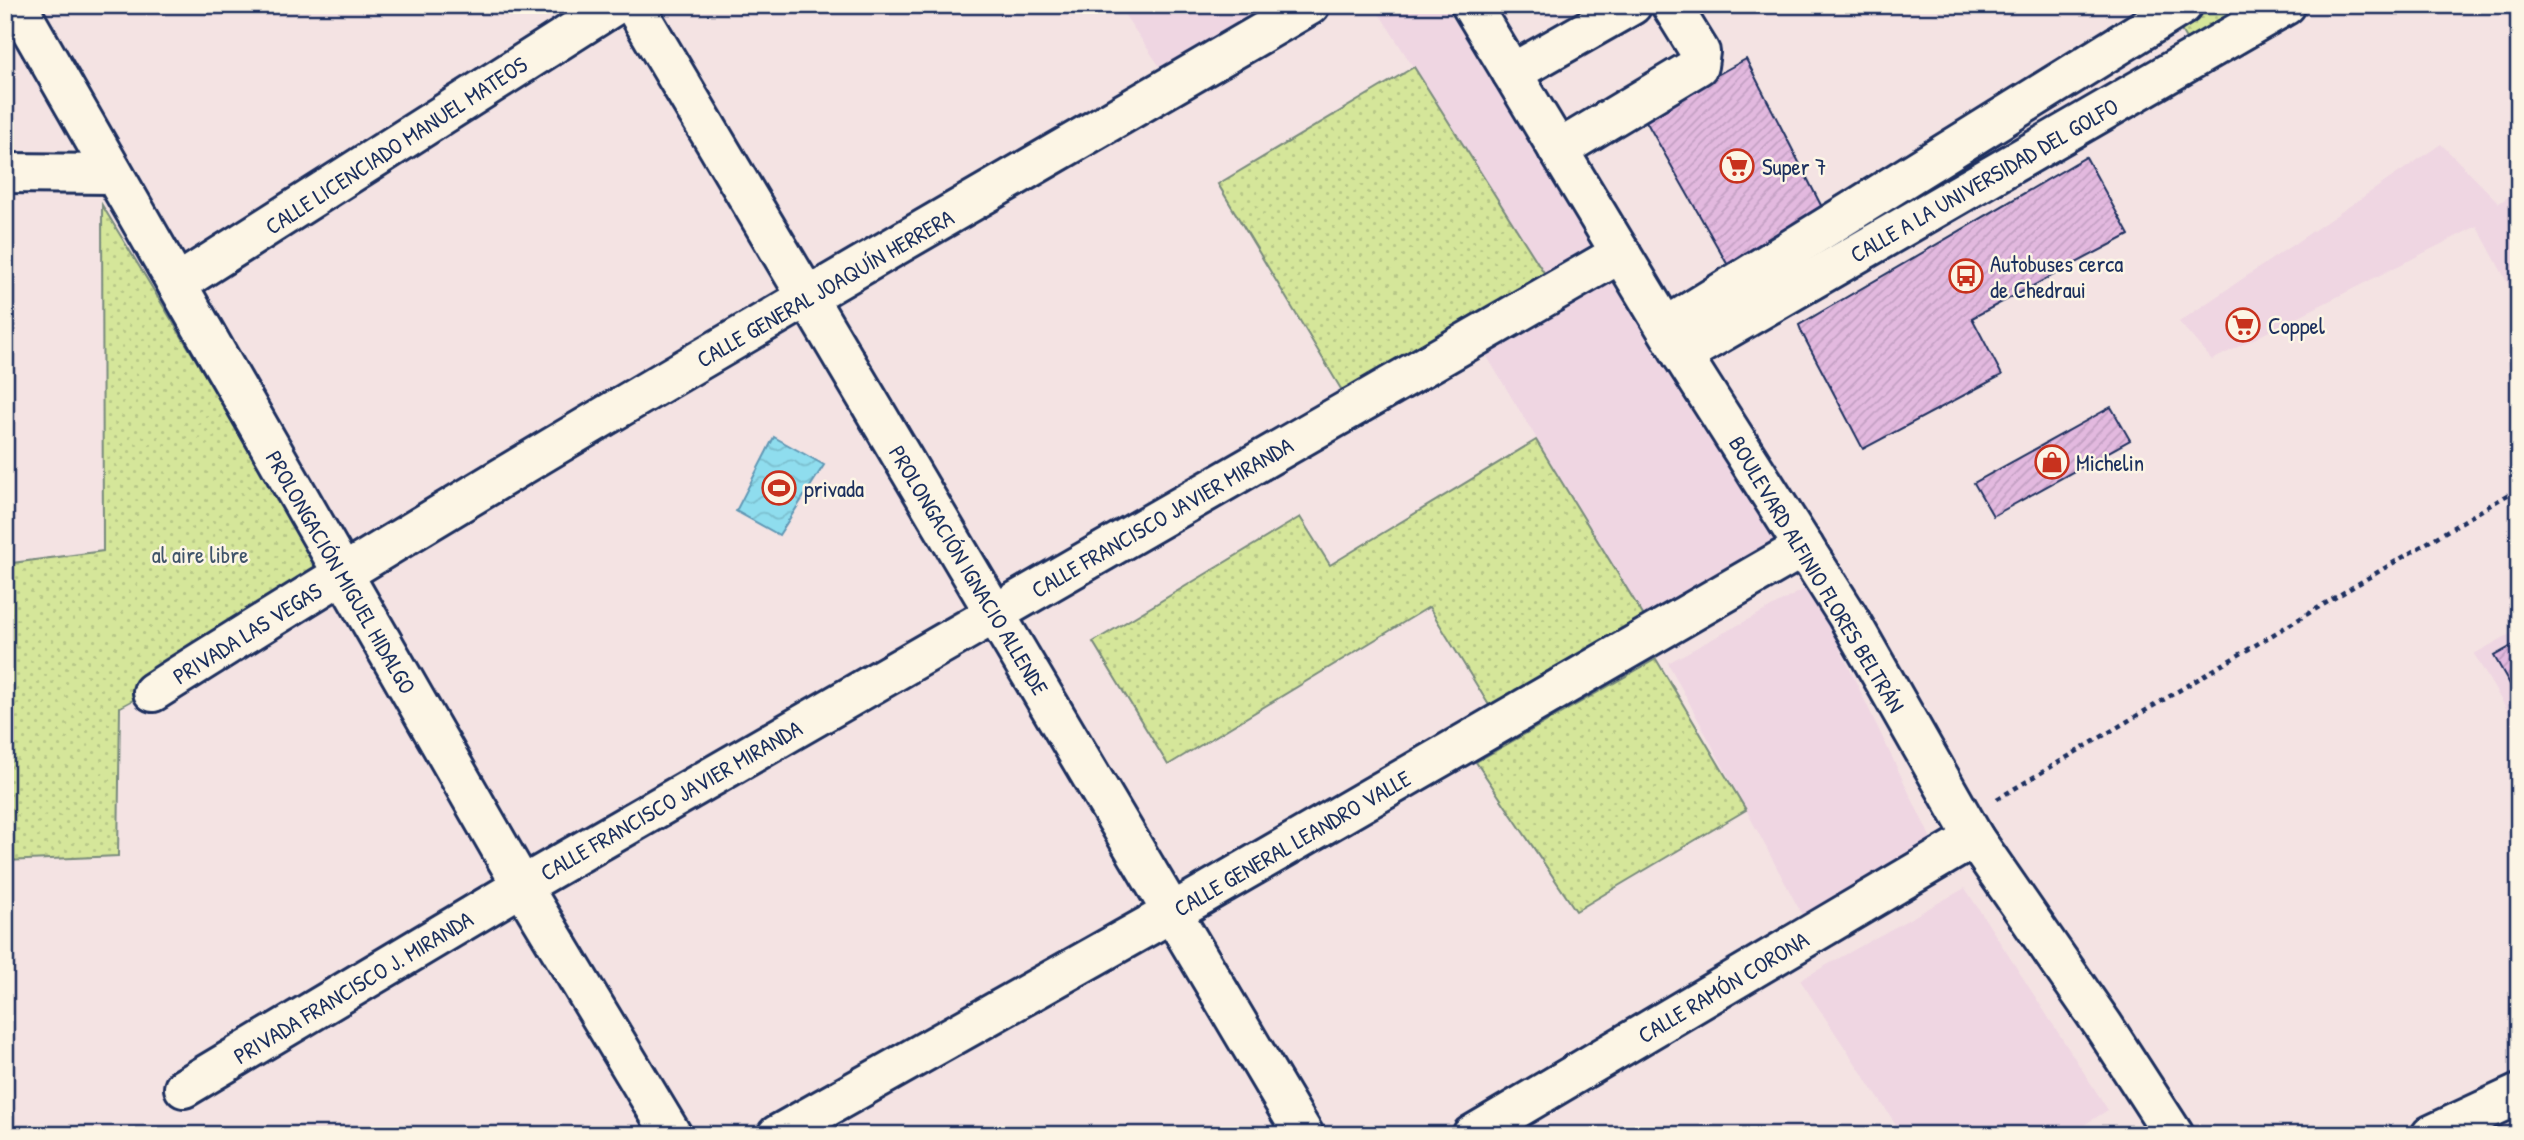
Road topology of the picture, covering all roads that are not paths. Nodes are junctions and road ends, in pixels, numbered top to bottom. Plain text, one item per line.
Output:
1 (16, 5) edge
2 (615, 5) edge
3 (634, 5) edge
4 (1310, 5) edge
5 (1471, 5) edge
6 (1632, 5) edge
7 (1671, 5) edge
8 (2286, 5) edge
9 (2178, 8) edge
10 (2197, 57) junction
11 (1512, 73) junction
12 (1558, 150) junction
13 (5, 173) edge
14 (113, 174) junction
15 (1621, 253) junction
16 (177, 284) junction
17 (808, 297) junction
18 (1674, 341) junction
19 (1804, 547) junction
20 (341, 573) junction
21 (995, 614) junction
22 (153, 692) dead end
23 (1969, 829) junction
24 (522, 886) junction
25 (1171, 913) junction
26 (184, 1088) dead end
27 (2519, 1094) edge
28 (672, 1135) edge
29 (777, 1135) edge
30 (1304, 1135) edge
31 (1472, 1135) edge
32 (2174, 1135) edge
33 (2431, 1135) edge

1 - 14 street, PROLONGACIÓN MIGUEL HIDALGO
2 - 16 street, CALLE LICENCIADO MANUEL MATEOS
3 - 17 street, PROLONGACIÓN IGNACIO ALLENDE
4 - 17 street, CALLE GENERAL JOAQUÍN HERRERA
5 - 11 street, BOULEVARD ALFINIO FLORES BELTRÁN
6 - 11 street
7 - 12 street
8 - 10 street, CALLE A LA UNIVERSIDAD DEL GOLFO
9 - 10 street
9 - 18 street, CALLE A LA UNIVERSIDAD DEL GOLFO
10 - 18 street, CALLE A LA UNIVERSIDAD DEL GOLFO
11 - 12 street, BOULEVARD ALFINIO FLORES BELTRÁN
12 - 15 street, BOULEVARD ALFINIO FLORES BELTRÁN
13 - 14 street
14 - 16 street, PROLONGACIÓN MIGUEL HIDALGO
15 - 18 street, BOULEVARD ALFINIO FLORES BELTRÁN
15 - 21 street, CALLE FRANCISCO JAVIER MIRANDA
16 - 20 street, PROLONGACIÓN MIGUEL HIDALGO
17 - 20 street, CALLE GENERAL JOAQUÍN HERRERA
17 - 21 street, PROLONGACIÓN IGNACIO ALLENDE
18 - 19 street, BOULEVARD ALFINIO FLORES BELTRÁN
19 - 23 street, BOULEVARD ALFINIO FLORES BELTRÁN
19 - 25 street, CALLE GENERAL LEANDRO VALLE
20 - 22 street, PRIVADA LAS VEGAS
20 - 24 street, PROLONGACIÓN MIGUEL HIDALGO
21 - 24 street, CALLE FRANCISCO JAVIER MIRANDA
21 - 25 street, PROLONGACIÓN IGNACIO ALLENDE
23 - 31 street, CALLE RAMÓN CORONA
23 - 32 street, BOULEVARD ALFINIO FLORES BELTRÁN
24 - 26 street, PRIVADA FRANCISCO J. MIRANDA
24 - 28 street, PROLONGACIÓN MIGUEL HIDALGO
25 - 29 street, CALLE GENERAL LEANDRO VALLE
25 - 30 street, PROLONGACIÓN IGNACIO ALLENDE
27 - 33 street

